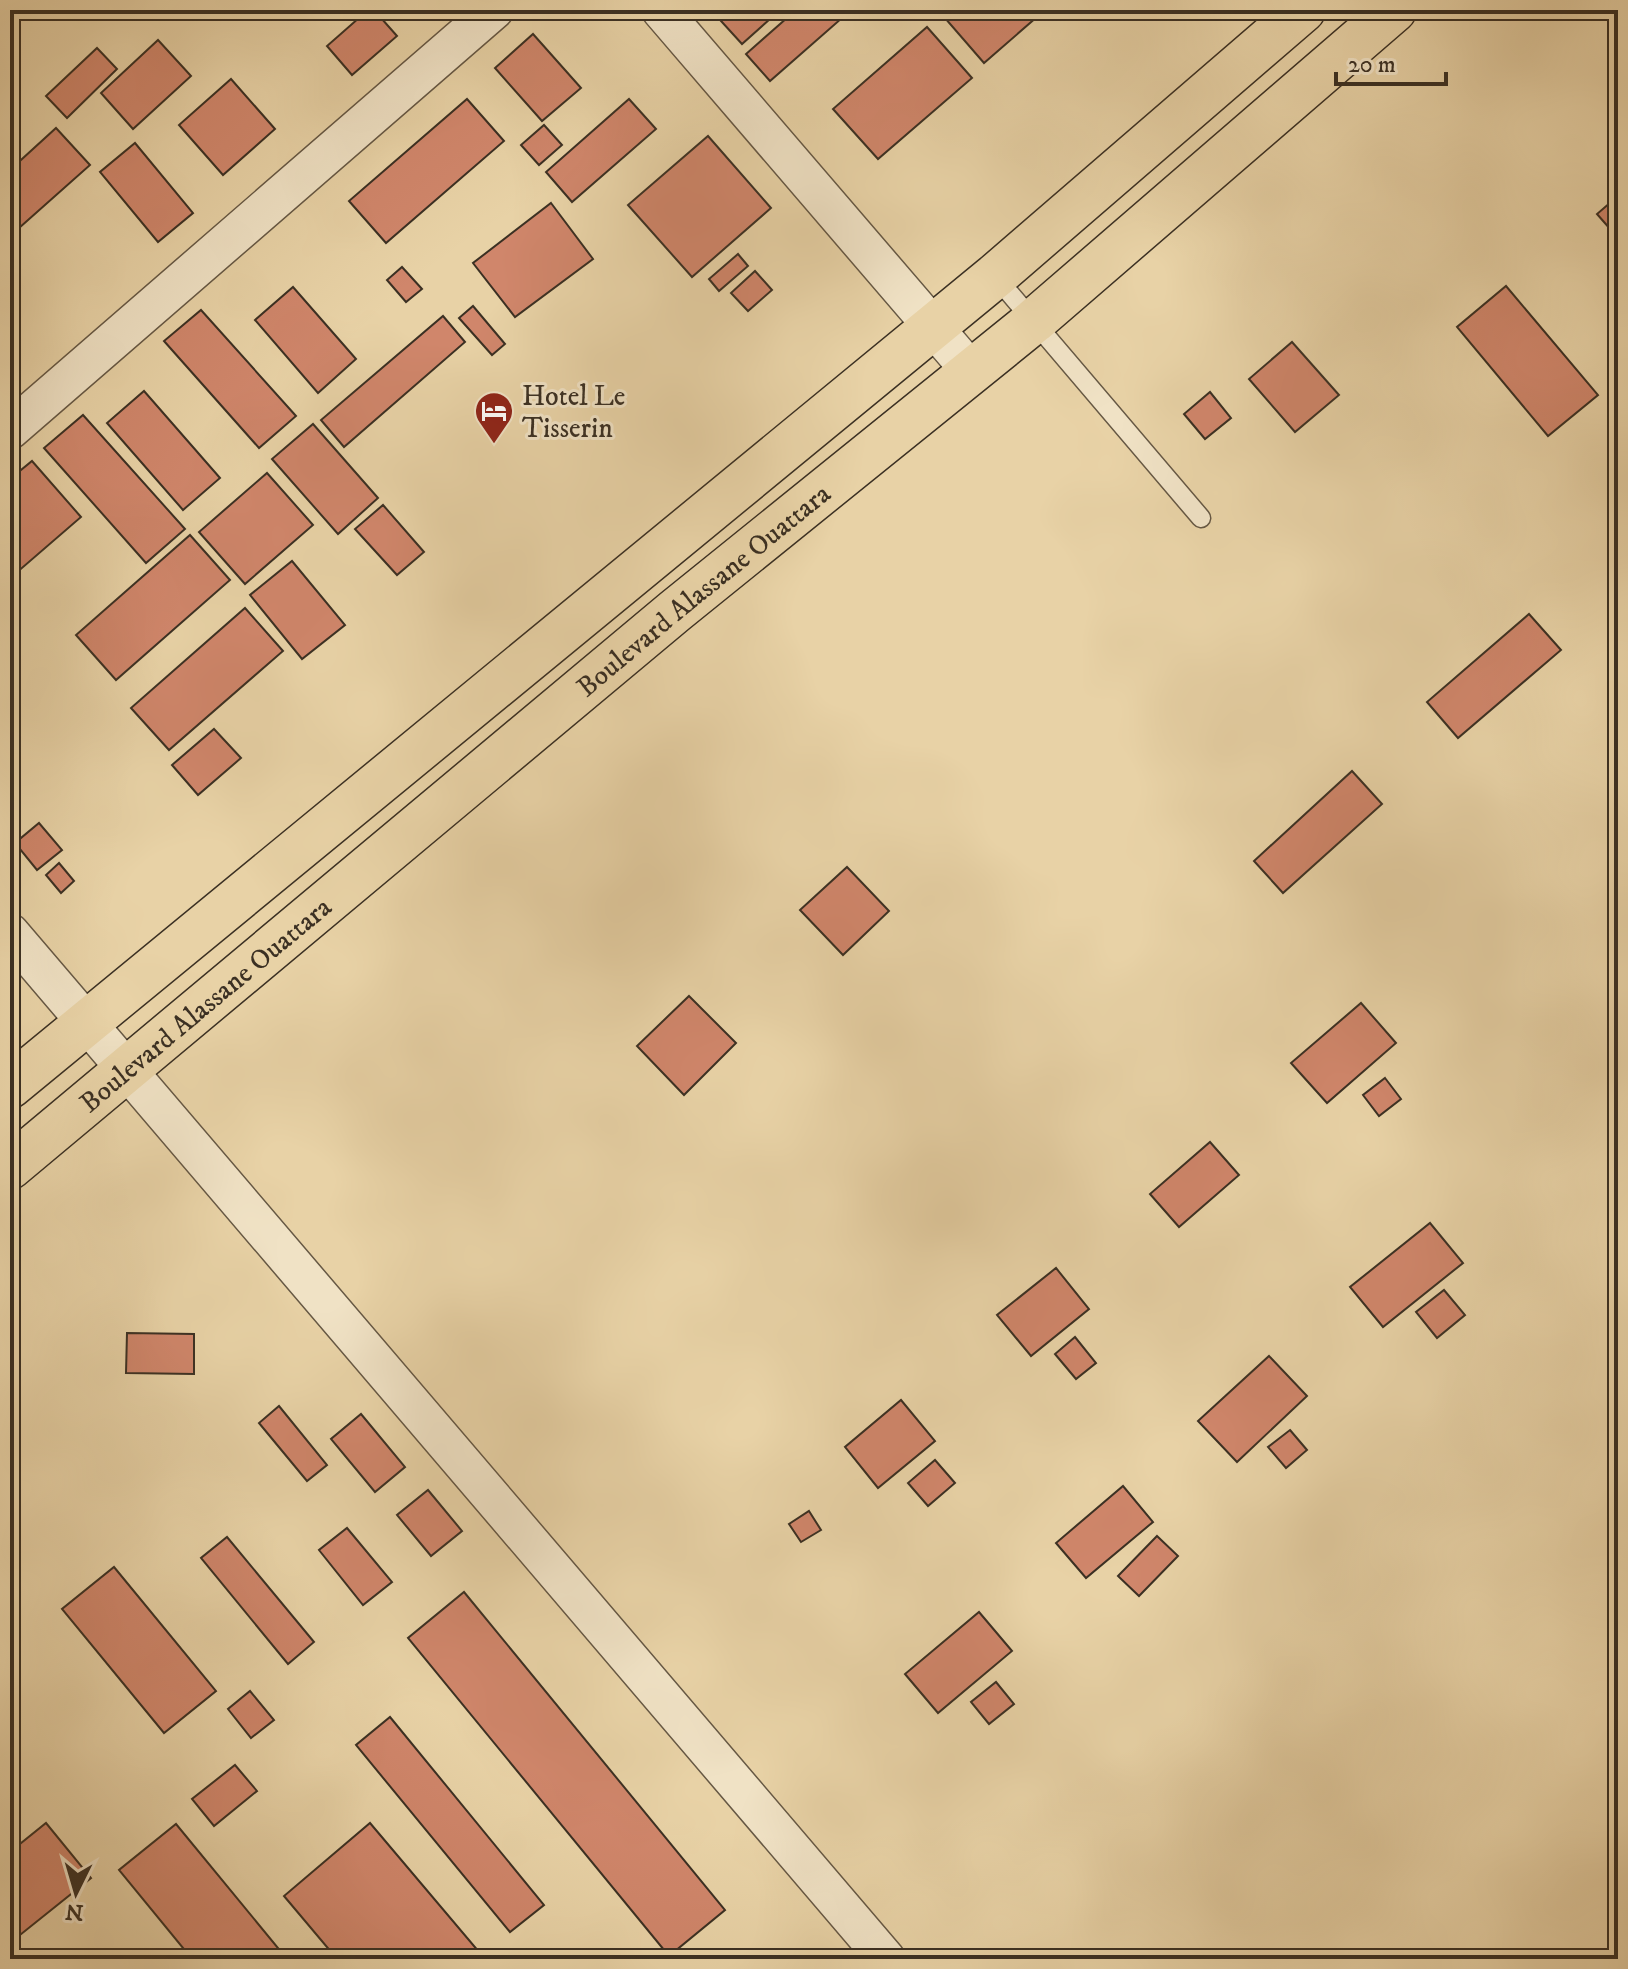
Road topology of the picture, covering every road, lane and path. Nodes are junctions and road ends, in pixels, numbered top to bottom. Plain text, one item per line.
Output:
1 (494, 10) edge
2 (661, 10) edge
3 (1303, 10) edge
4 (1394, 10) edge
5 (995, 276) junction
6 (1034, 321) junction
7 (931, 328) junction
8 (971, 371) junction
9 (10, 430) edge
10 (1201, 518) dead end
11 (10, 933) edge
12 (87, 1022) junction
13 (128, 1069) junction
14 (10, 1086) edge
15 (10, 1167) edge
16 (886, 1959) edge

1 - 9 street
2 - 7 street
3 - 5 main road, Boulevard Alassane Ouattara
4 - 6 main road, Boulevard Alassane Ouattara
5 - 6 lane
5 - 7 main road, Boulevard Alassane Ouattara
6 - 8 main road, Boulevard Alassane Ouattara
6 - 10 lane
7 - 8 street
7 - 12 main road, Boulevard Alassane Ouattara
8 - 13 main road, Boulevard Alassane Ouattara
11 - 12 street
12 - 13 street
12 - 14 main road, Boulevard Alassane Ouattara
13 - 15 main road, Boulevard Alassane Ouattara
13 - 16 street

